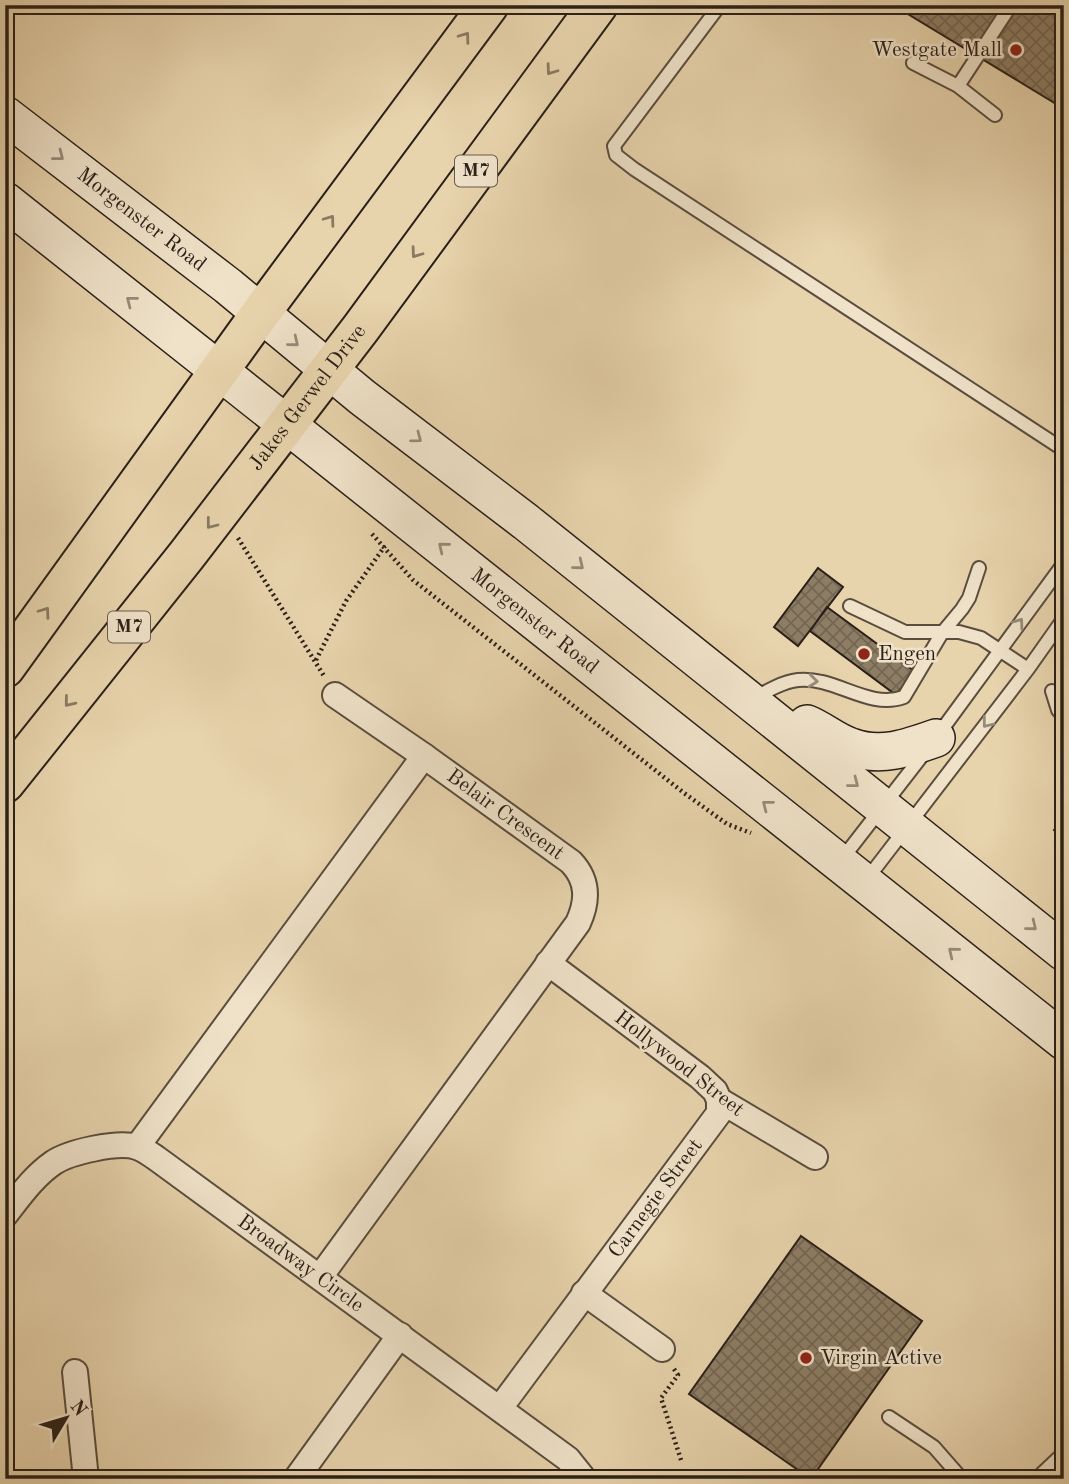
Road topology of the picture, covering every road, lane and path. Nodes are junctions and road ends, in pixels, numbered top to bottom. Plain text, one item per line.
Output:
1 (7, 5) edge
2 (489, 5) edge
3 (598, 5) edge
4 (720, 5) edge
5 (1011, 5) edge
6 (5, 11) edge
7 (913, 63) dead end
8 (958, 86) junction
9 (5, 115) edge
10 (995, 115) dead end
11 (5, 201) edge
12 (260, 314) junction
13 (328, 369) junction
14 (221, 371) junction
15 (288, 423) junction
16 (1064, 450) edge
17 (238, 540) dead end
18 (1064, 563) edge
19 (979, 568) dead end
20 (850, 606) dead end
21 (1064, 618) edge
22 (942, 633) junction
23 (1000, 649) junction
24 (316, 660) junction
25 (5, 668) edge
26 (1028, 669) junction
27 (1052, 691) dead end
28 (335, 695) joint
29 (756, 706) junction
30 (1064, 717) edge
31 (936, 738) junction
32 (424, 756) junction
33 (5, 783) edge
34 (896, 816) junction
35 (760, 836) dead end
36 (852, 872) junction
37 (1064, 951) edge
38 (548, 963) junction
39 (1064, 1041) edge
40 (719, 1100) junction
41 (137, 1147) junction
42 (815, 1157) dead end
43 (5, 1215) edge
44 (320, 1277) junction
45 (584, 1293) junction
46 (400, 1335) junction
47 (662, 1349) joint
48 (75, 1372) dead end
49 (500, 1408) junction
50 (889, 1417) dead end
51 (1064, 1461) edge
52 (682, 1463) dead end
53 (86, 1479) edge
54 (296, 1479) edge
55 (584, 1479) edge
56 (962, 1479) edge
57 (1045, 1479) edge

1 - 6 path
12 -> 2 main road
3 -> 13 main road, Jakes Gerwel Drive / M7
4 - 16 lane
5 - 8 lane
7 - 8 lane
8 - 10 lane
9 -> 12 main road, Morgenster Road
14 -> 11 main road, Morgenster Road
12 -> 13 main road, Morgenster Road
12 - 14 main road
13 - 15 main road, Jakes Gerwel Drive / M7
13 -> 29 main road, Morgenster Road
14 - 15 main road, Morgenster Road
25 -> 14 main road
15 -> 33 main road, Jakes Gerwel Drive / M7
36 -> 15 main road, Morgenster Road
17 - 24 path
23 -> 18 lane
19 - 22 lane
20 - 22 lane
21 - 26 lane
22 - 23 lane
29 -> 22 lane
23 - 26 lane
23 - 31 lane
24 - 28 path
24 - 35 path
26 -> 34 lane
27 - 30 lane
28 - 32 street
29 - 31 main road
29 -> 34 main road, Morgenster Road
31 - 34 lane
32 - 38 street, Belair Crescent
32 - 41 street, Belair Crescent
34 - 36 lane
34 - 36 lane
34 -> 37 main road, Morgenster Road
39 -> 36 main road, Morgenster Road
38 - 40 street, Hollywood Street
38 - 44 street, Belair Crescent
40 - 42 street, Hollywood Street
40 - 45 street, Carnegie Street
41 - 43 street
41 - 44 street, Broadway Circle
44 - 46 street, Broadway Circle
45 - 47 street
45 - 49 street, Carnegie Street
46 - 49 street, Broadway Circle
46 - 54 street
47 - 52 path
48 - 53 street
49 - 55 street, Broadway Circle
50 - 56 lane
51 - 57 street

